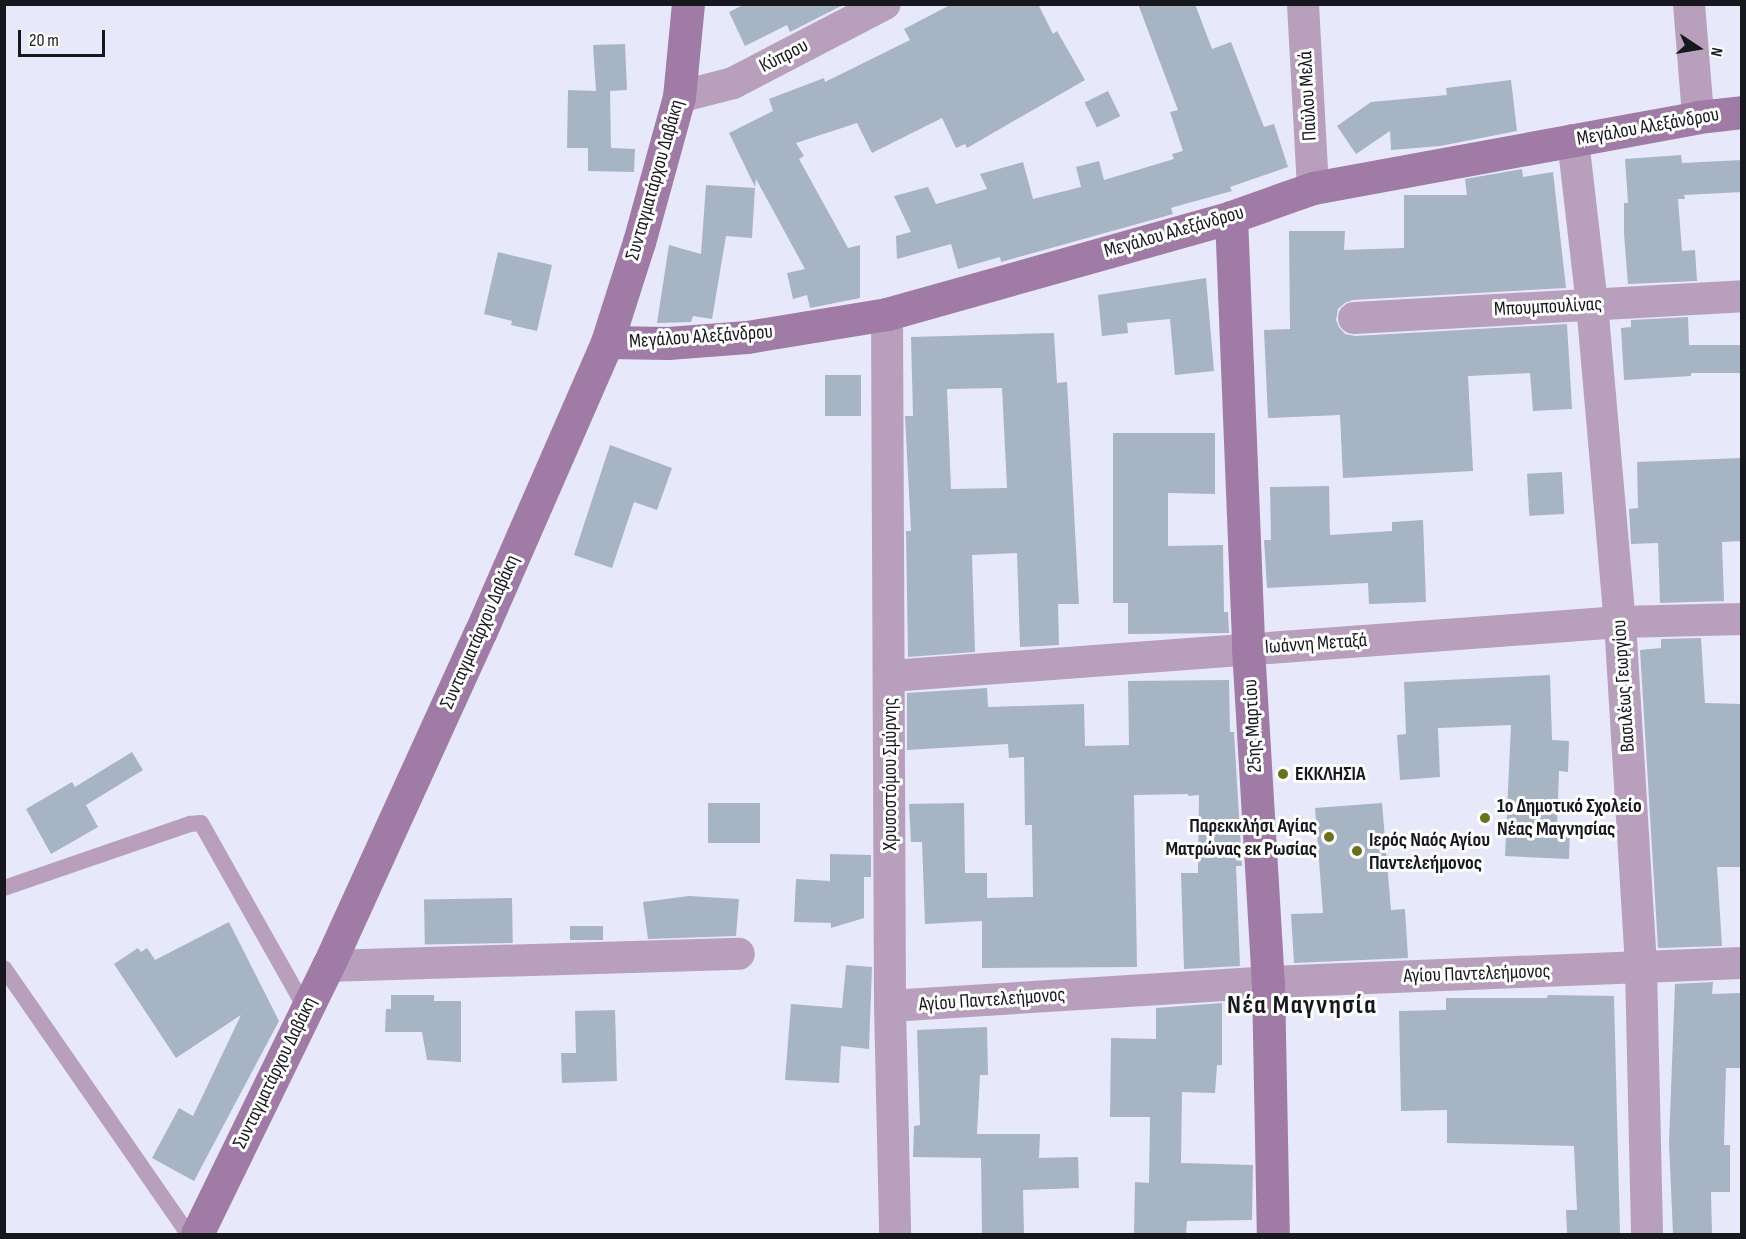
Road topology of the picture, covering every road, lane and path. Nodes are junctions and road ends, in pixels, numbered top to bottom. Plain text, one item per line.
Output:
1 (688, 4) edge
2 (885, 4) edge
3 (1303, 4) edge
4 (1689, 4) edge
5 (680, 98) junction
6 (1742, 112) edge
7 (1698, 117) junction
8 (1573, 140) junction
9 (1313, 188) junction
10 (1231, 217) junction
11 (1742, 296) edge
12 (1592, 304) junction
13 (887, 314) junction
14 (1354, 318) dead end
15 (607, 342) junction
16 (1742, 619) edge
17 (1620, 622) junction
18 (1248, 648) junction
19 (890, 676) junction
20 (4, 888) edge
21 (739, 954) dead end
22 (1742, 963) edge
23 (328, 966) junction
24 (4, 968) edge
25 (1641, 968) junction
26 (1269, 982) junction
27 (890, 1006) junction
28 (306, 1009) junction
29 (188, 1234) edge
30 (197, 1234) edge
31 (895, 1234) edge
32 (1273, 1234) edge
33 (1647, 1234) edge

1 - 5 street, Συνταγματάρχου Δαβάκη
2 - 5 street, Κύπρου
3 - 9 street, Παύλου Μελά
4 - 7 street
5 - 15 street, Συνταγματάρχου Δαβάκη
6 - 7 street, Μεγάλου Αλεξάνδρου
7 - 8 street, Μεγάλου Αλεξάνδρου
8 - 9 street, Μεγάλου Αλεξάνδρου
8 - 12 street, Βασιλέως Γεωργίου
9 - 10 street, Μεγάλου Αλεξάνδρου
10 - 13 street, Μεγάλου Αλεξάνδρου
10 - 18 street, 25ης Μαρτίου
11 - 12 street, Μπουμπουλίνας
12 - 14 street, Μπουμπουλίνας
12 - 17 street, Βασιλέως Γεωργίου
13 - 15 street, Μεγάλου Αλεξάνδρου
13 - 19 street, Χρυσοστόμου Σμύρνης
15 - 23 street, Συνταγματάρχου Δαβάκη
16 - 17 street, Ιωάννη Μεταξά
17 - 18 street, Ιωάννη Μεταξά
17 - 25 street, Βασιλέως Γεωργίου
18 - 19 street, Ιωάννη Μεταξά
18 - 26 street, 25ης Μαρτίου
19 - 27 street, Χρυσοστόμου Σμύρνης
20 - 28 lane
21 - 23 street
22 - 25 street, Αγίου Παντελεήμονος
23 - 28 street, Συνταγματάρχου Δαβάκη
24 - 29 lane
25 - 26 street, Αγίου Παντελεήμονος
25 - 33 street, Βασιλέως Γεωργίου
26 - 27 street, Αγίου Παντελεήμονος
26 - 32 street, 25ης Μαρτίου
27 - 31 street, Χρυσοστόμου Σμύρνης
28 - 30 street, Συνταγματάρχου Δαβάκη

